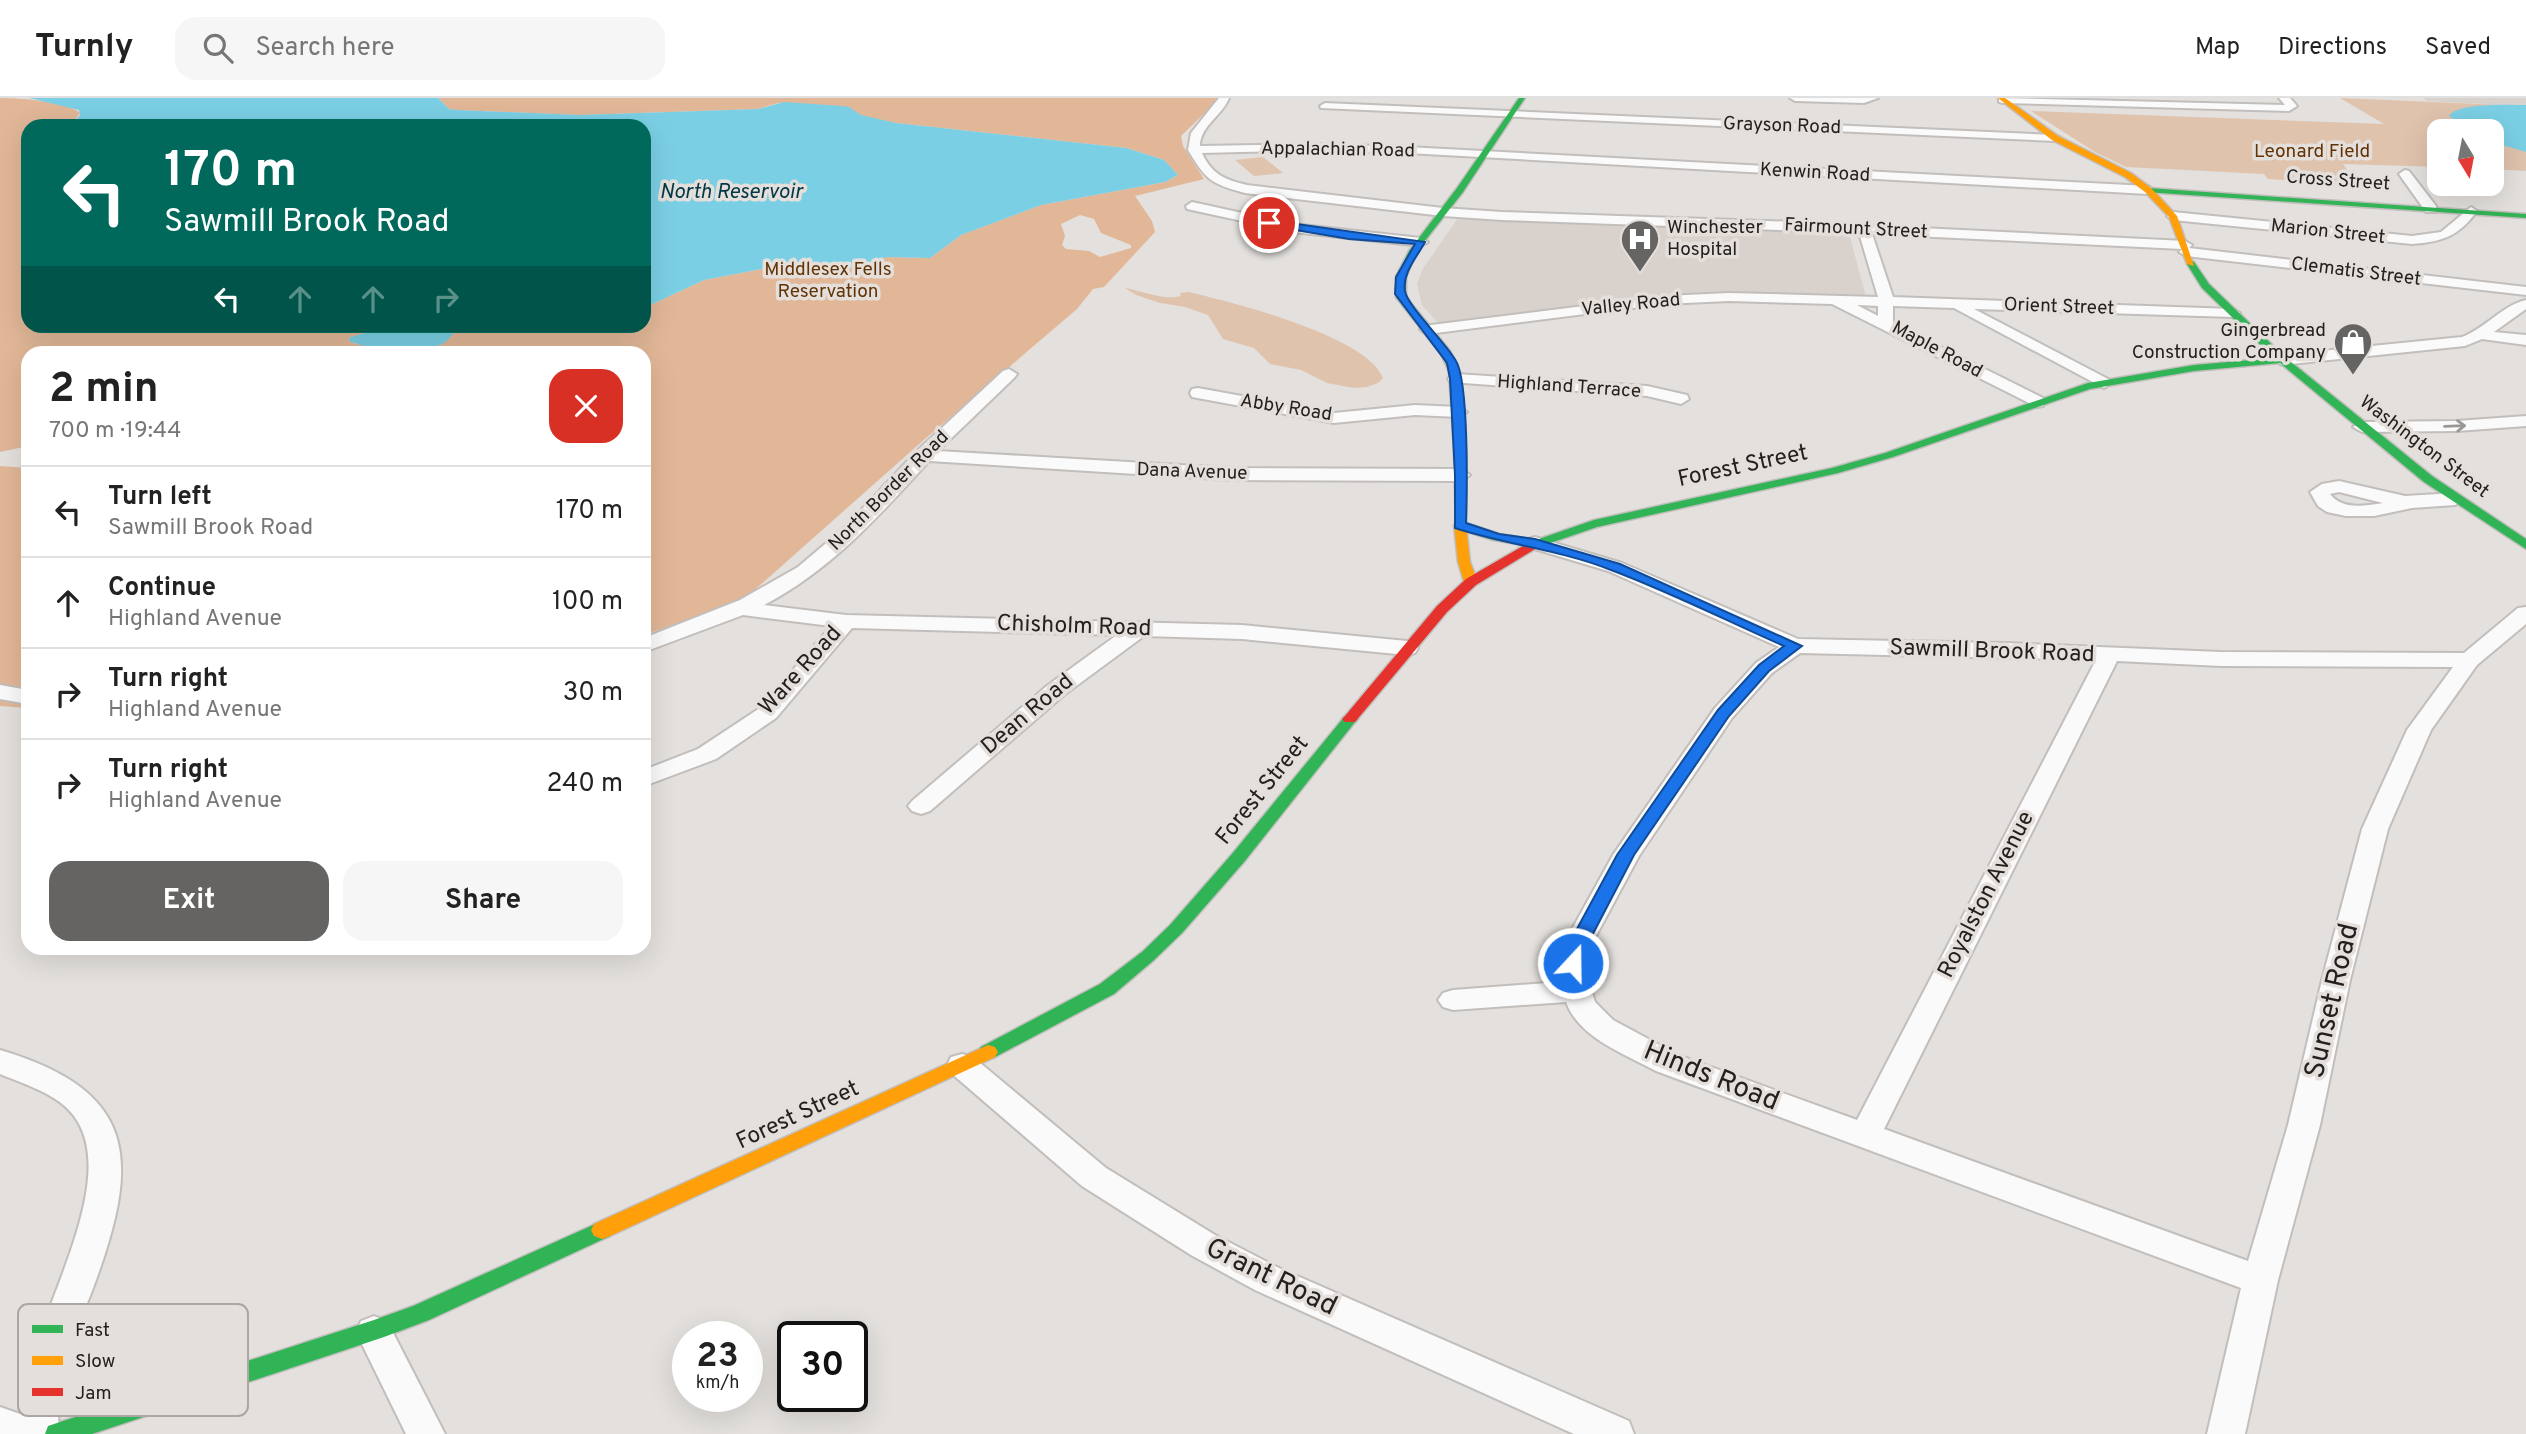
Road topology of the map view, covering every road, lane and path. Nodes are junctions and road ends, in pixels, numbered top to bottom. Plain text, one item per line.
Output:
1 (1224, 98) edge
2 (1522, 98) edge
3 (1795, 98) edge
4 (1873, 98) edge
5 (2284, 98) edge
6 (2002, 99) edge
7 (1325, 106) dead end
8 (1510, 116) junction
9 (2055, 138) junction
10 (1194, 150) junction
11 (1482, 156) junction
12 (2405, 174) dead end
13 (2148, 190) junction
14 (1192, 206) dead end
15 (2431, 208) junction
16 (2471, 211) junction
17 (1443, 212) junction
18 (2173, 216) junction
19 (2526, 216) edge
20 (1864, 229) junction
21 (1421, 242) junction
22 (2186, 249) junction
23 (1835, 300) junction
24 (1886, 300) junction
25 (2525, 300) edge
26 (1951, 303) junction
27 (2232, 313) junction
28 (1885, 325) junction
29 (1428, 328) junction
30 (2484, 334) junction
31 (2526, 340) edge
32 (2282, 360) junction
33 (1009, 374) dead end
34 (1456, 379) junction
35 (2104, 383) junction
36 (1199, 392) dead end
37 (1681, 399) dead end
38 (2038, 402) junction
39 (1458, 412) junction
40 (2526, 421) edge
41 (2362, 427) junction
42 (923, 455) junction
43 (1461, 475) junction
44 (2455, 499) junction
45 (2410, 503) dead end
46 (1460, 525) junction
47 (1535, 543) junction
48 (2526, 545) edge
49 (1471, 582) junction
50 (740, 608) junction
51 (2526, 612) edge
52 (846, 621) junction
53 (1139, 629) junction
54 (651, 642) edge
55 (1795, 646) junction
56 (1408, 648) junction
57 (2109, 656) junction
58 (2469, 660) junction
59 (0, 692) edge
60 (21, 696) edge
61 (651, 776) edge
62 (921, 806) dead end
63 (1576, 991) junction
64 (1453, 1000) dead end
65 (0, 1061) edge
66 (962, 1065) junction
67 (1866, 1134) junction
68 (2260, 1280) junction
69 (69, 1304) edge
70 (374, 1332) junction
71 (248, 1371) edge
72 (41, 1416) edge
73 (108, 1416) edge
74 (0, 1425) edge
75 (27, 1434) edge
76 (40, 1434) edge
77 (57, 1434) edge
78 (426, 1434) edge
79 (1615, 1434) edge
80 (2226, 1434) edge

1 - 10 street
2 - 8 main road
3 - 4 street
5 - 6 street
6 - 9 main road, Washington Street
7 - 8 street, Grayson Road
8 - 9 street, Grayson Road
8 - 11 main road
9 - 13 main road, Washington Street
10 - 11 street, Appalachian Road
10 - 17 street, Fairmount Street
11 - 13 street, Kenwin Road
11 - 17 main road
12 - 15 street
13 - 15 main road, Cross Street
13 - 18 main road, Washington Street
14 - 21 street
15 - 16 main road, Cross Street
16 - 18 street, Marion Street
16 - 19 main road, Cross Street
17 - 20 street, Fairmount Street
17 - 21 main road
18 - 22 main road, Washington Street
20 - 22 street, Fairmount Street
20 - 24 street, Maple Road
21 - 29 main road
22 - 25 street, Clematis Street
22 - 27 main road, Washington Street
23 - 24 street, Valley Road
23 - 28 street, Valley Road
23 - 29 street, Valley Road
24 - 26 street, Orient Street
24 - 28 street, Maple Road
25 - 30 street, Forest Street
26 - 27 street, Orient Street
26 - 35 street
27 - 32 main road, Washington Street
28 - 38 street, Maple Road
29 - 34 main road
30 - 31 street
30 - 32 street, Forest Street
32 - 35 main road, Forest Street
32 - 41 main road, Washington Street
33 - 42 street, North Border Road
34 - 37 street, Highland Terrace
34 - 39 main road
35 - 38 main road, Forest Street
36 - 39 street, Abby Road
38 - 47 main road, Forest Street
39 - 43 main road
41 -> 40 street
41 - 44 main road, Washington Street
42 - 43 street, Dana Avenue
42 - 50 street, North Border Road
43 - 46 main road
44 - 45 street
44 - 48 main road, Washington Street
46 - 47 main road
46 - 49 main road
47 - 49 main road, Forest Street
47 - 55 street, Sawmill Brook Road
49 - 56 main road, Forest Street
50 - 52 street, Chisholm Road
50 - 54 street, North Border Road
51 - 58 street, Sunset Road
52 - 53 street, Chisholm Road
52 - 61 street, Ware Road
53 - 56 street, Chisholm Road
53 - 62 street, Dean Road
55 - 57 street, Sawmill Brook Road
55 - 63 street
56 - 66 main road, Forest Street
57 - 58 street, Sawmill Brook Road
57 - 67 street, Royalston Avenue
58 - 68 street, Sunset Road
59 - 60 street
63 - 64 street
63 - 67 street, Hinds Road
65 - 69 street
66 - 70 main road, Forest Street
66 - 79 street, Grant Road
67 - 68 street, Hinds Road
68 - 80 street, Sunset Road
70 - 71 main road, Forest Street
70 - 78 street
72 - 76 street
73 - 77 main road, Forest Street
74 - 75 street

